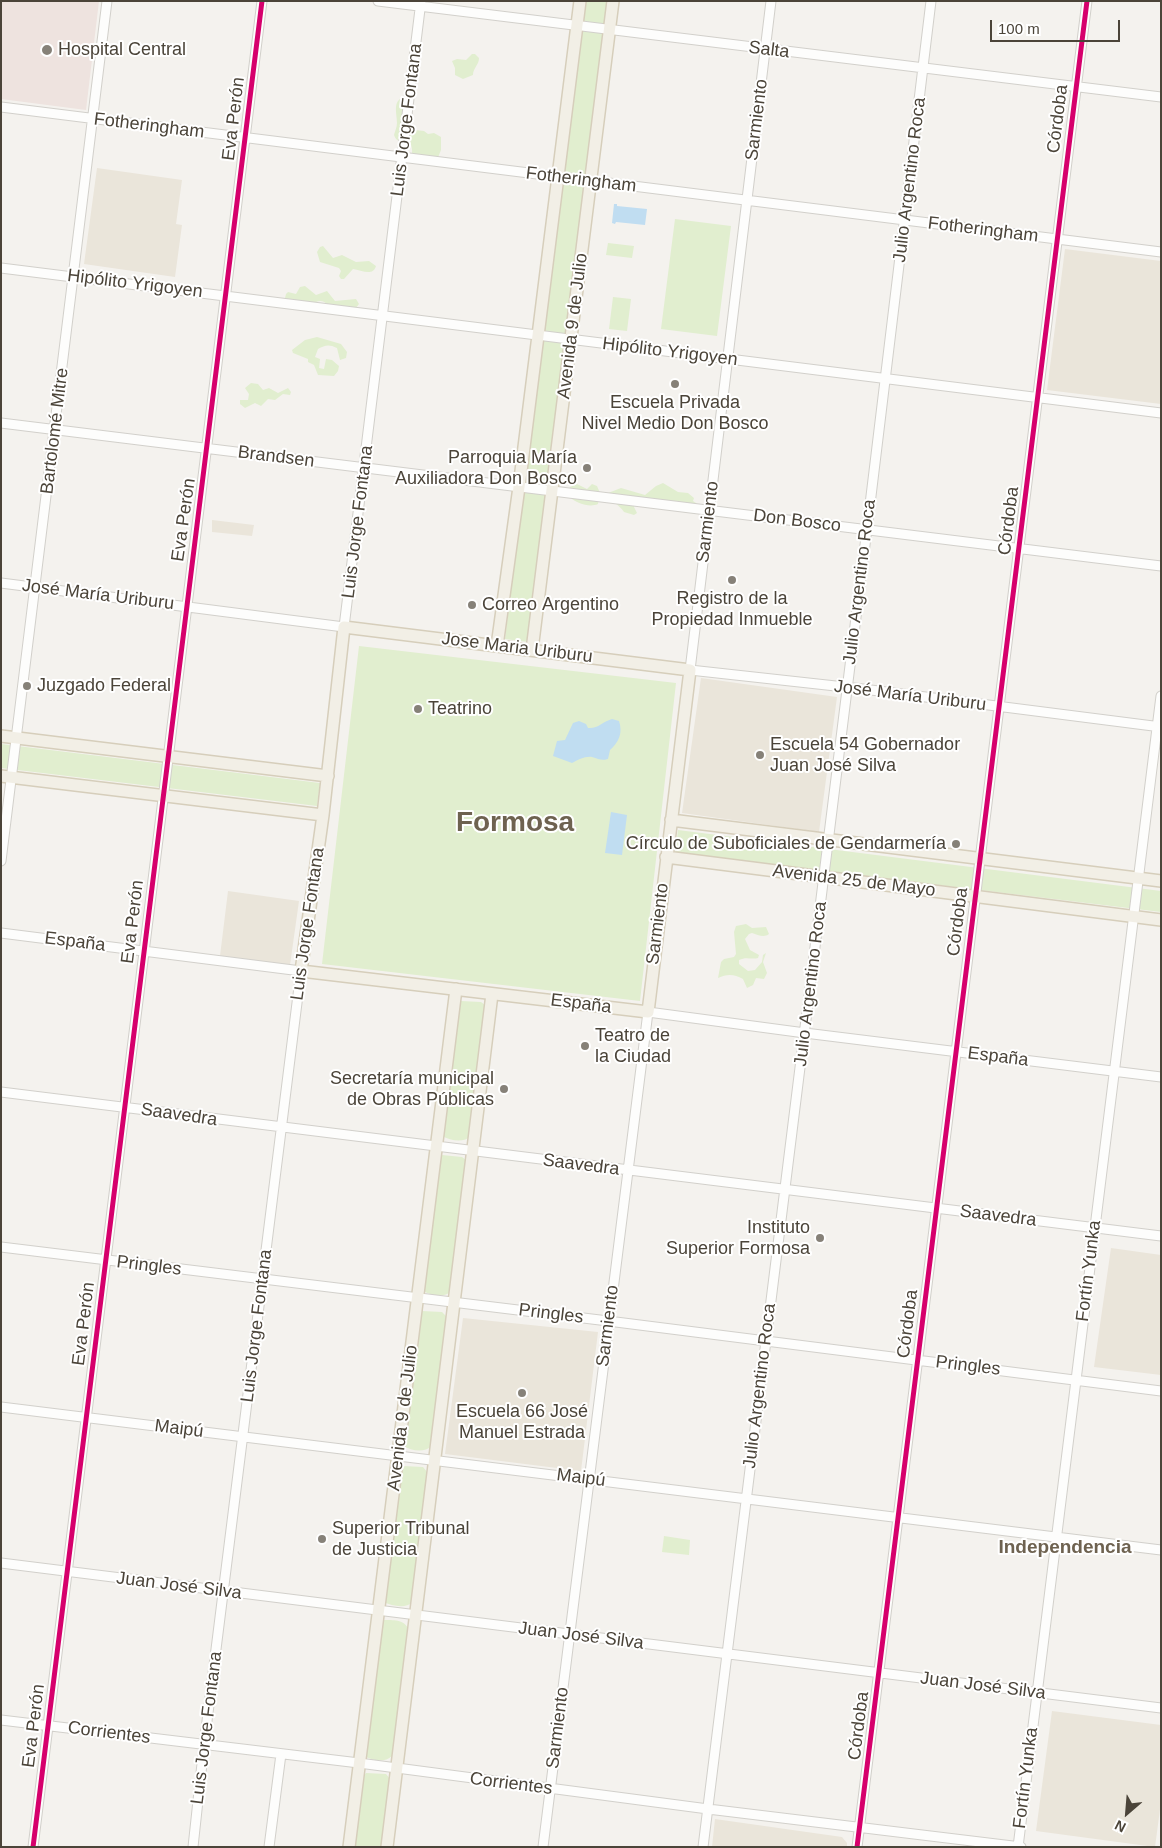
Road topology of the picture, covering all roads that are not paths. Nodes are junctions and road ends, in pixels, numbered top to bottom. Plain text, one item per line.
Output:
1 (107, 1) edge
2 (262, 1) edge
3 (378, 1) edge
4 (580, 1) edge
5 (613, 1) edge
6 (771, 1) edge
7 (931, 1) edge
8 (1086, 1) edge
9 (421, 4) edge
10 (578, 25) junction
11 (609, 30) junction
12 (765, 50) junction
13 (923, 69) junction
14 (1076, 86) junction
15 (1161, 98) edge
16 (1, 107) edge
17 (94, 119) junction
18 (245, 138) junction
19 (403, 158) junction
20 (559, 178) junction
21 (591, 181) junction
22 (748, 201) junction
23 (905, 220) junction
24 (1058, 239) junction
25 (1161, 252) edge
26 (1, 268) edge
27 (74, 277) junction
28 (225, 295) junction
29 (384, 316) junction
30 (538, 335) junction
31 (571, 340) junction
32 (727, 359) junction
33 (886, 378) junction
34 (1037, 397) junction
35 (1161, 413) edge
36 (1, 423) edge
37 (55, 430) junction
38 (207, 448) junction
39 (365, 468) junction
40 (519, 487) junction
41 (552, 491) junction
42 (709, 511) junction
43 (867, 529) junction
44 (1019, 548) junction
45 (1161, 566) edge
46 (1, 583) edge
47 (35, 587) junction
48 (186, 606) junction
49 (344, 627) junction
50 (497, 646) junction
51 (532, 650) junction
52 (690, 670) junction
53 (847, 688) junction
54 (1161, 696) edge
55 (999, 707) junction
56 (1159, 727) edge
57 (1, 736) edge
58 (17, 738) junction
59 (168, 757) junction
60 (328, 776) junction
61 (7, 777) edge
62 (163, 796) junction
63 (323, 816) junction
64 (670, 820) junction
65 (828, 840) junction
66 (666, 857) junction
67 (980, 858) junction
68 (1, 861) edge
69 (824, 877) junction
70 (1137, 878) junction
71 (1161, 881) edge
72 (975, 896) junction
73 (1133, 917) junction
74 (1161, 920) edge
75 (1, 933) edge
76 (143, 950) junction
77 (301, 971) junction
78 (456, 990) junction
79 (492, 994) junction
80 (648, 1012) junction
81 (805, 1033) junction
82 (956, 1052) junction
83 (1114, 1071) junction
84 (1161, 1077) edge
85 (1, 1092) edge
86 (124, 1107) junction
87 (281, 1128) junction
88 (436, 1146) junction
89 (472, 1151) junction
90 (627, 1170) junction
91 (784, 1190) junction
92 (936, 1208) junction
93 (1094, 1228) junction
94 (1161, 1236) edge
95 (1, 1247) edge
96 (106, 1260) junction
97 (263, 1280) junction
98 (418, 1299) junction
99 (453, 1303) junction
100 (608, 1321) junction
101 (766, 1341) junction
102 (918, 1360) junction
103 (1077, 1380) junction
104 (1161, 1391) edge
105 (1, 1407) edge
106 (86, 1417) junction
107 (243, 1437) junction
108 (398, 1456) junction
109 (433, 1460) junction
110 (589, 1480) junction
111 (746, 1499) junction
112 (899, 1518) junction
113 (1055, 1537) junction
114 (1161, 1550) edge
115 (1, 1563) edge
116 (67, 1572) junction
117 (224, 1591) junction
118 (378, 1610) junction
119 (414, 1615) junction
120 (570, 1634) junction
121 (727, 1654) junction
122 (879, 1673) junction
123 (1037, 1693) junction
124 (1161, 1708) edge
125 (1, 1720) edge
126 (47, 1726) junction
127 (204, 1745) junction
128 (282, 1754) junction
129 (359, 1763) junction
130 (396, 1769) junction
131 (550, 1789) junction
132 (708, 1809) junction
133 (859, 1828) junction
134 (33, 1847) edge
135 (193, 1847) edge
136 (269, 1847) edge
137 (349, 1847) edge
138 (387, 1847) edge
139 (543, 1847) edge
140 (703, 1847) edge
141 (857, 1847) edge
142 (1019, 1847) edge

1 - 17 street, Bartolomé Mitre
2 - 18 street, Eva Perón
3 - 9 street, Salta
4 - 10 main road, Avenida 9 de Julio
5 - 11 main road, Avenida 9 de Julio
6 - 12 street, Sarmiento
7 - 13 street, Julio Argentino Roca
8 - 14 street, Córdoba
9 - 10 street, Salta
9 - 19 street, Luis Jorge Fontana
10 - 11 street, Salta
10 - 20 main road, Avenida 9 de Julio
11 - 12 street, Salta
11 - 21 main road, Avenida 9 de Julio
12 - 13 street, Salta
12 - 22 street, Sarmiento
13 - 14 street, Salta
13 - 23 street, Julio Argentino Roca
14 - 15 street, Salta
14 - 24 street, Córdoba
16 - 17 street, Fotheringham
17 - 18 street, Fotheringham
17 - 27 street, Bartolomé Mitre
18 - 19 street, Fotheringham
18 - 28 street, Eva Perón
19 - 20 street, Fotheringham
19 - 29 street, Luis Jorge Fontana
20 - 21 street, Fotheringham
20 - 30 main road, Avenida 9 de Julio
21 - 22 street, Fotheringham
21 - 31 main road, Avenida 9 de Julio
22 - 23 street, Fotheringham
22 - 32 street, Sarmiento
23 - 24 street, Fotheringham
23 - 33 street, Julio Argentino Roca
24 - 25 street, Fotheringham
24 - 34 street, Córdoba
26 - 27 street, Hipólito Yrigoyen
27 - 28 street, Hipólito Yrigoyen
27 - 37 street, Bartolomé Mitre
28 - 29 street, Hipólito Yrigoyen
28 - 38 street, Eva Perón
29 - 30 street, Hipólito Yrigoyen
29 - 39 street, Luis Jorge Fontana
30 - 31 street, Hipólito Yrigoyen
30 - 40 main road, Avenida 9 de Julio
31 - 32 street, Hipólito Yrigoyen
31 - 41 main road, Avenida 9 de Julio
32 - 33 street, Hipólito Yrigoyen
32 - 42 street, Sarmiento
33 - 34 street, Hipólito Yrigoyen
33 - 43 street, Julio Argentino Roca
34 - 35 street, Hipólito Yrigoyen
34 - 44 street, Córdoba
36 - 37 street, Brandsen
37 - 38 street, Brandsen
37 - 47 street, Bartolomé Mitre
38 - 39 street, Brandsen
38 - 48 street, Eva Perón
39 - 40 street, Brandsen
39 - 49 street, Luis Jorge Fontana
40 - 41 street, Brandsen
40 - 50 main road, Avenida 9 de Julio
41 - 42 street, Don Bosco
41 - 51 main road, Avenida 9 de Julio
42 - 43 street, Don Bosco
42 - 52 street, Sarmiento
43 - 44 street, Don Bosco
43 - 53 street, Julio Argentino Roca
44 - 45 street, Don Bosco
44 - 55 street, Córdoba
46 - 47 street, José María Uriburu
47 - 48 street, José María Uriburu
47 - 58 street, Bartolomé Mitre
48 - 49 street, José María Uriburu
48 - 59 street, Eva Perón
49 - 50 main road, Jose Maria Uriburu
49 - 60 main road, Luis Jorge Fontana
50 - 51 main road, Jose Maria Uriburu
51 - 52 main road, Jose Maria Uriburu
52 - 53 street, José María Uriburu
52 - 64 main road, Sarmiento
53 - 55 street, José María Uriburu
53 - 65 street, Julio Argentino Roca
54 - 56 street, Fortín Yunka
55 - 56 street, José María Uriburu
55 - 67 street, Córdoba
56 - 70 street, Fortín Yunka
57 - 58 main road
58 - 59 main road
58 - 61 street, Bartolomé Mitre
59 - 60 main road
59 - 62 street, Eva Perón
60 - 63 main road, Luis Jorge Fontana
61 - 62 main road
61 - 68 street, Bartolomé Mitre
62 - 63 main road
62 - 76 street, Eva Perón
63 - 77 main road, Luis Jorge Fontana
64 - 65 main road
64 - 66 main road, Sarmiento
65 - 67 main road
65 - 69 street, Julio Argentino Roca
66 - 69 main road, Avenida 25 de Mayo
66 - 80 main road, Sarmiento
67 - 70 main road
67 - 72 street, Córdoba
69 - 72 main road, Avenida 25 de Mayo
69 - 81 street, Julio Argentino Roca
70 - 71 main road
70 - 73 street, Fortín Yunka
72 - 73 main road, Avenida 25 de Mayo
72 - 82 street, Córdoba
73 - 74 main road, Avenida 25 de Mayo
73 - 83 street, Fortín Yunka
75 - 76 street, España
76 - 77 street, España
76 - 86 street, Eva Perón
77 - 78 main road, España
77 - 87 street, Luis Jorge Fontana
78 - 79 main road, España
78 - 88 main road, Avenida 9 de Julio
79 - 80 main road, España
79 - 89 main road, Avenida 9 de Julio
80 - 81 street, España
80 - 90 street, Sarmiento
81 - 82 street, España
81 - 91 street, Julio Argentino Roca
82 - 83 street, España
82 - 92 street, Córdoba
83 - 84 street, España
83 - 93 street, Fortín Yunka
85 - 86 street, Saavedra
86 - 87 street, Saavedra
86 - 96 street, Eva Perón
87 - 88 street, Saavedra
87 - 97 street, Luis Jorge Fontana
88 - 89 street, Saavedra
88 - 98 main road, Avenida 9 de Julio
89 - 90 street, Saavedra
89 - 99 main road, Avenida 9 de Julio
90 - 91 street, Saavedra
90 - 100 street, Sarmiento
91 - 92 street, Saavedra
91 - 101 street, Julio Argentino Roca
92 - 93 street, Saavedra
92 - 102 street, Córdoba
93 - 94 street, Saavedra
93 - 103 street, Fortín Yunka
95 - 96 street, Pringles
96 - 97 street, Pringles
96 - 106 street, Eva Perón
97 - 98 street, Pringles
97 - 107 street, Luis Jorge Fontana
98 - 99 street, Pringles
98 - 108 main road, Avenida 9 de Julio
99 - 100 street, Pringles
99 - 109 main road, Avenida 9 de Julio
100 - 101 street, Pringles
100 - 110 street, Sarmiento
101 - 102 street, Pringles
101 - 111 street, Julio Argentino Roca
102 - 103 street, Pringles
102 - 112 street, Córdoba
103 - 104 street, Pringles
103 - 113 street, Fortín Yunka
105 - 106 street, Maipú
106 - 107 street, Maipú
106 - 116 street, Eva Perón
107 - 108 street, Maipú
107 - 117 street, Luis Jorge Fontana
108 - 109 street, Maipú
108 - 118 main road, Avenida 9 de Julio
109 - 110 street, Maipú
109 - 119 main road, Avenida 9 de Julio
110 - 111 street, Maipú
110 - 120 street, Sarmiento
111 - 112 street, Maipú
111 - 121 street, Julio Argentino Roca
112 - 113 street, Maipú
112 - 122 street, Córdoba
113 - 114 street, Maipú
113 - 123 street, Fortín Yunka
115 - 116 street, Juan José Silva
116 - 117 street, Juan José Silva
116 - 126 street, Eva Perón
117 - 118 street, Juan José Silva
117 - 127 street, Luis Jorge Fontana
118 - 119 street, Juan José Silva
118 - 129 main road, Avenida 9 de Julio
119 - 120 street, Juan José Silva
119 - 130 main road, Avenida 9 de Julio
120 - 121 street, Juan José Silva
120 - 131 street, Sarmiento
121 - 122 street, Juan José Silva
121 - 132 street, Julio Argentino Roca
122 - 123 street, Juan José Silva
122 - 133 street, Córdoba
123 - 124 street, Juan José Silva
123 - 142 street, Fortín Yunka
125 - 126 street, Corrientes
126 - 127 street, Corrientes
126 - 134 street, Eva Perón
127 - 128 street, Corrientes
127 - 135 street, Luis Jorge Fontana
128 - 129 street, Corrientes
128 - 136 street
129 - 130 street, Corrientes
129 - 137 main road, Avenida 9 de Julio
130 - 131 street, Corrientes
130 - 138 main road, Avenida 9 de Julio
131 - 132 street, Corrientes
131 - 139 street, Sarmiento
132 - 133 street, Corrientes
132 - 140 street, Julio Argentino Roca
133 - 141 street, Córdoba
133 - 142 street, Corrientes

